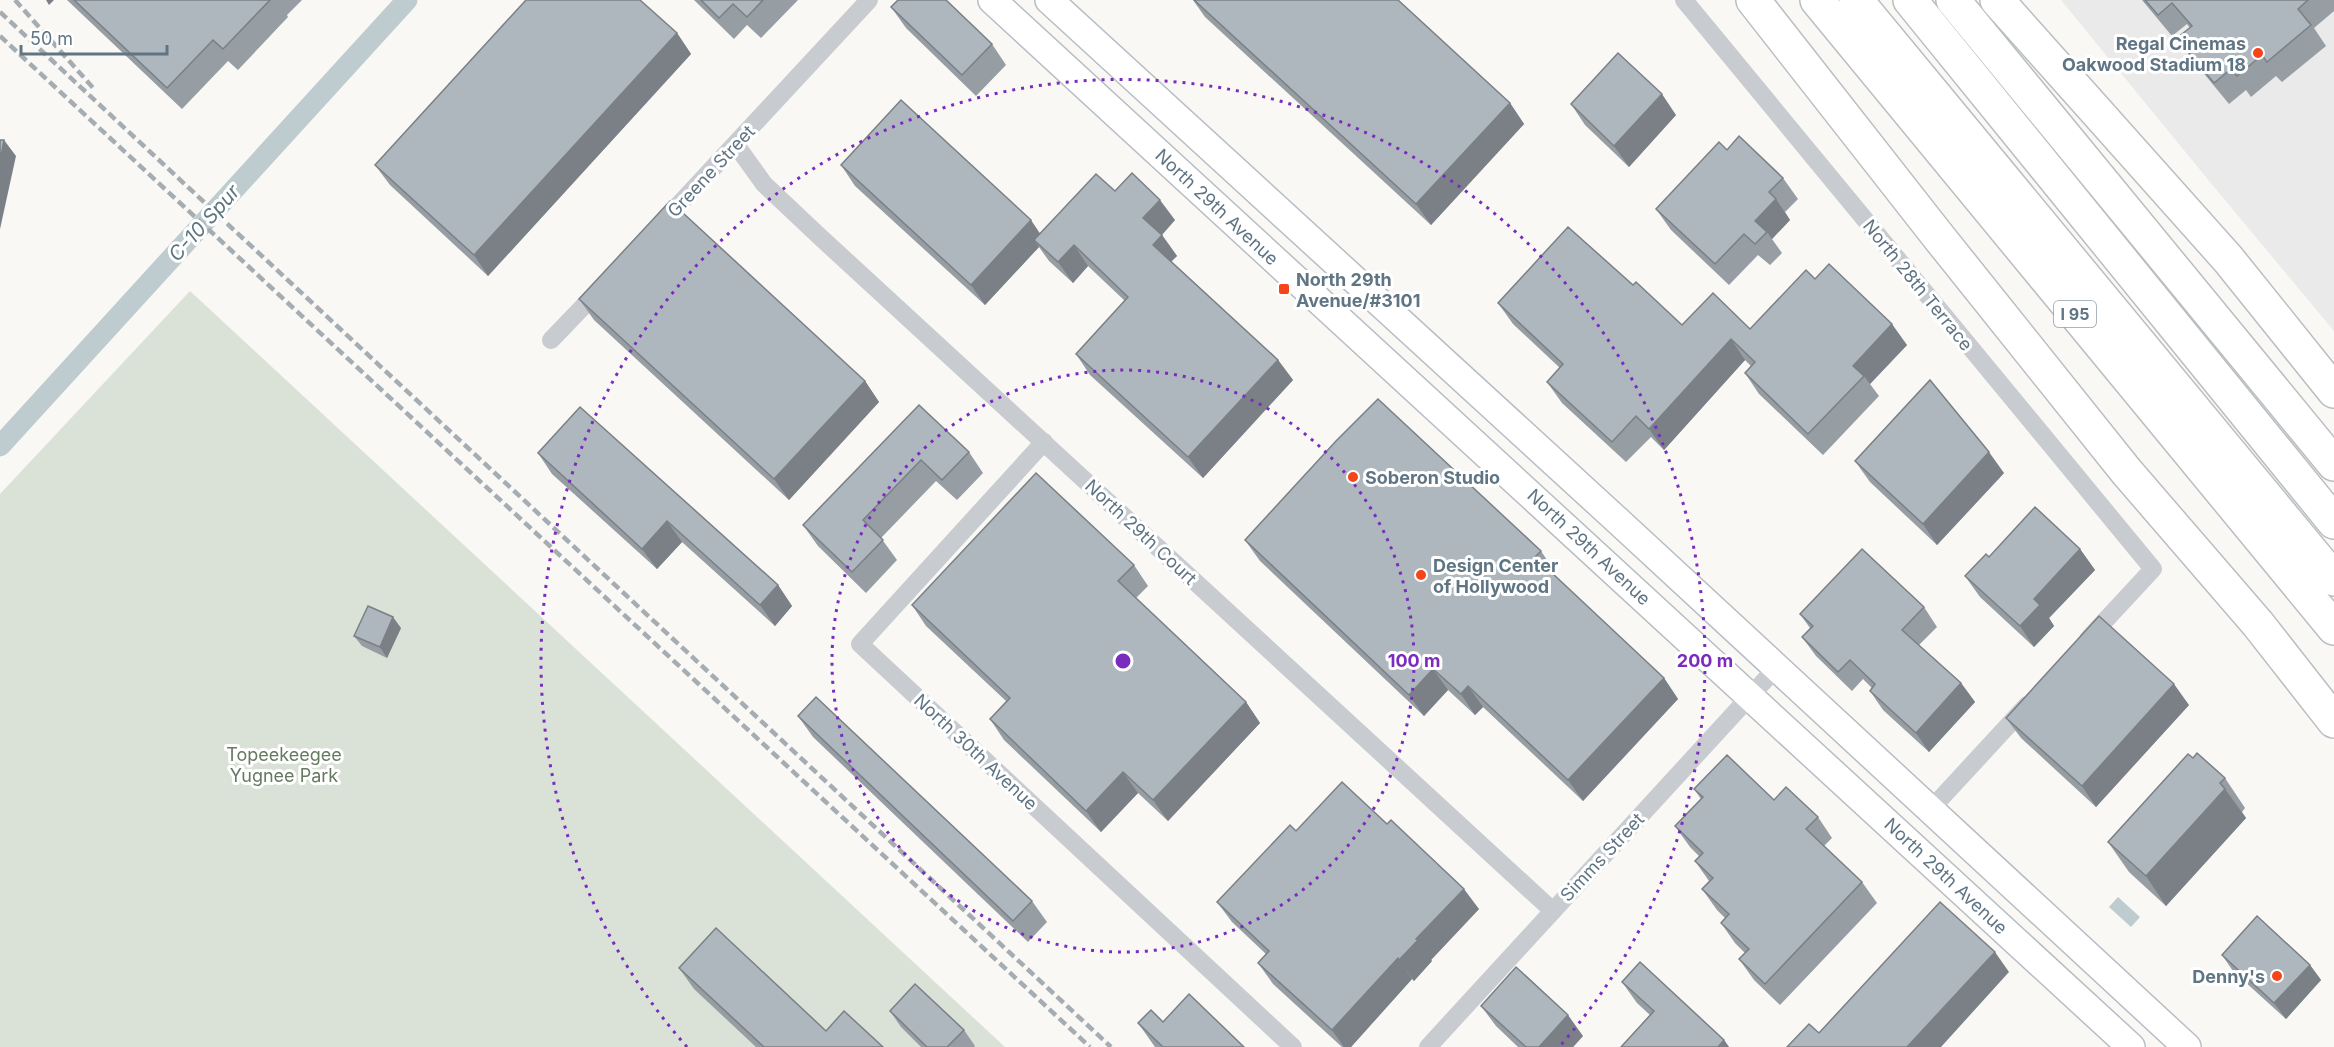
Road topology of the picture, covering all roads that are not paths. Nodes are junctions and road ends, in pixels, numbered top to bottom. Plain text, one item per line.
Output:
1 (869, 0) edge
2 (992, 0) edge
3 (1048, 0) edge
4 (1684, 0) edge
5 (1753, 0) edge
6 (1817, 0) edge
7 (1856, 0) edge
8 (1910, 0) edge
9 (1953, 0) edge
10 (1997, 0) edge
11 (736, 145) junction
12 (649, 237) edge
13 (608, 280) edge
14 (551, 340) dead end
15 (2334, 391) edge
16 (1044, 442) junction
17 (2334, 464) edge
18 (2334, 522) edge
19 (2334, 579) edge
20 (2334, 628) edge
21 (2074, 655) edge
22 (1776, 668) junction
23 (2042, 689) edge
24 (1750, 696) junction
25 (2334, 721) edge
26 (1931, 809) junction
27 (1553, 911) junction
28 (1293, 1047) edge
29 (1428, 1047) edge
30 (2131, 1047) edge
31 (2187, 1047) edge

1 - 11 street, Greene Street
2 - 24 street, North 29th Avenue
3 - 22 street, North 29th Avenue
4 - 21 street, North 28th Terrace
5 - 25 highway
6 - 20 highway, I 95
7 - 19 highway
8 - 18 highway
9 - 17 highway
10 - 15 highway
11 - 12 street, Greene Street
11 - 16 street, North 29th Court
13 - 14 street
16 - 27 street, North 29th Court
16 - 28 street, North 30th Avenue
22 - 24 street, Simms Street
22 - 26 street, North 29th Avenue
23 - 26 street
24 - 27 street, Simms Street
24 - 30 street, North 29th Avenue
26 - 31 street, North 29th Avenue
27 - 29 street, Simms Street

